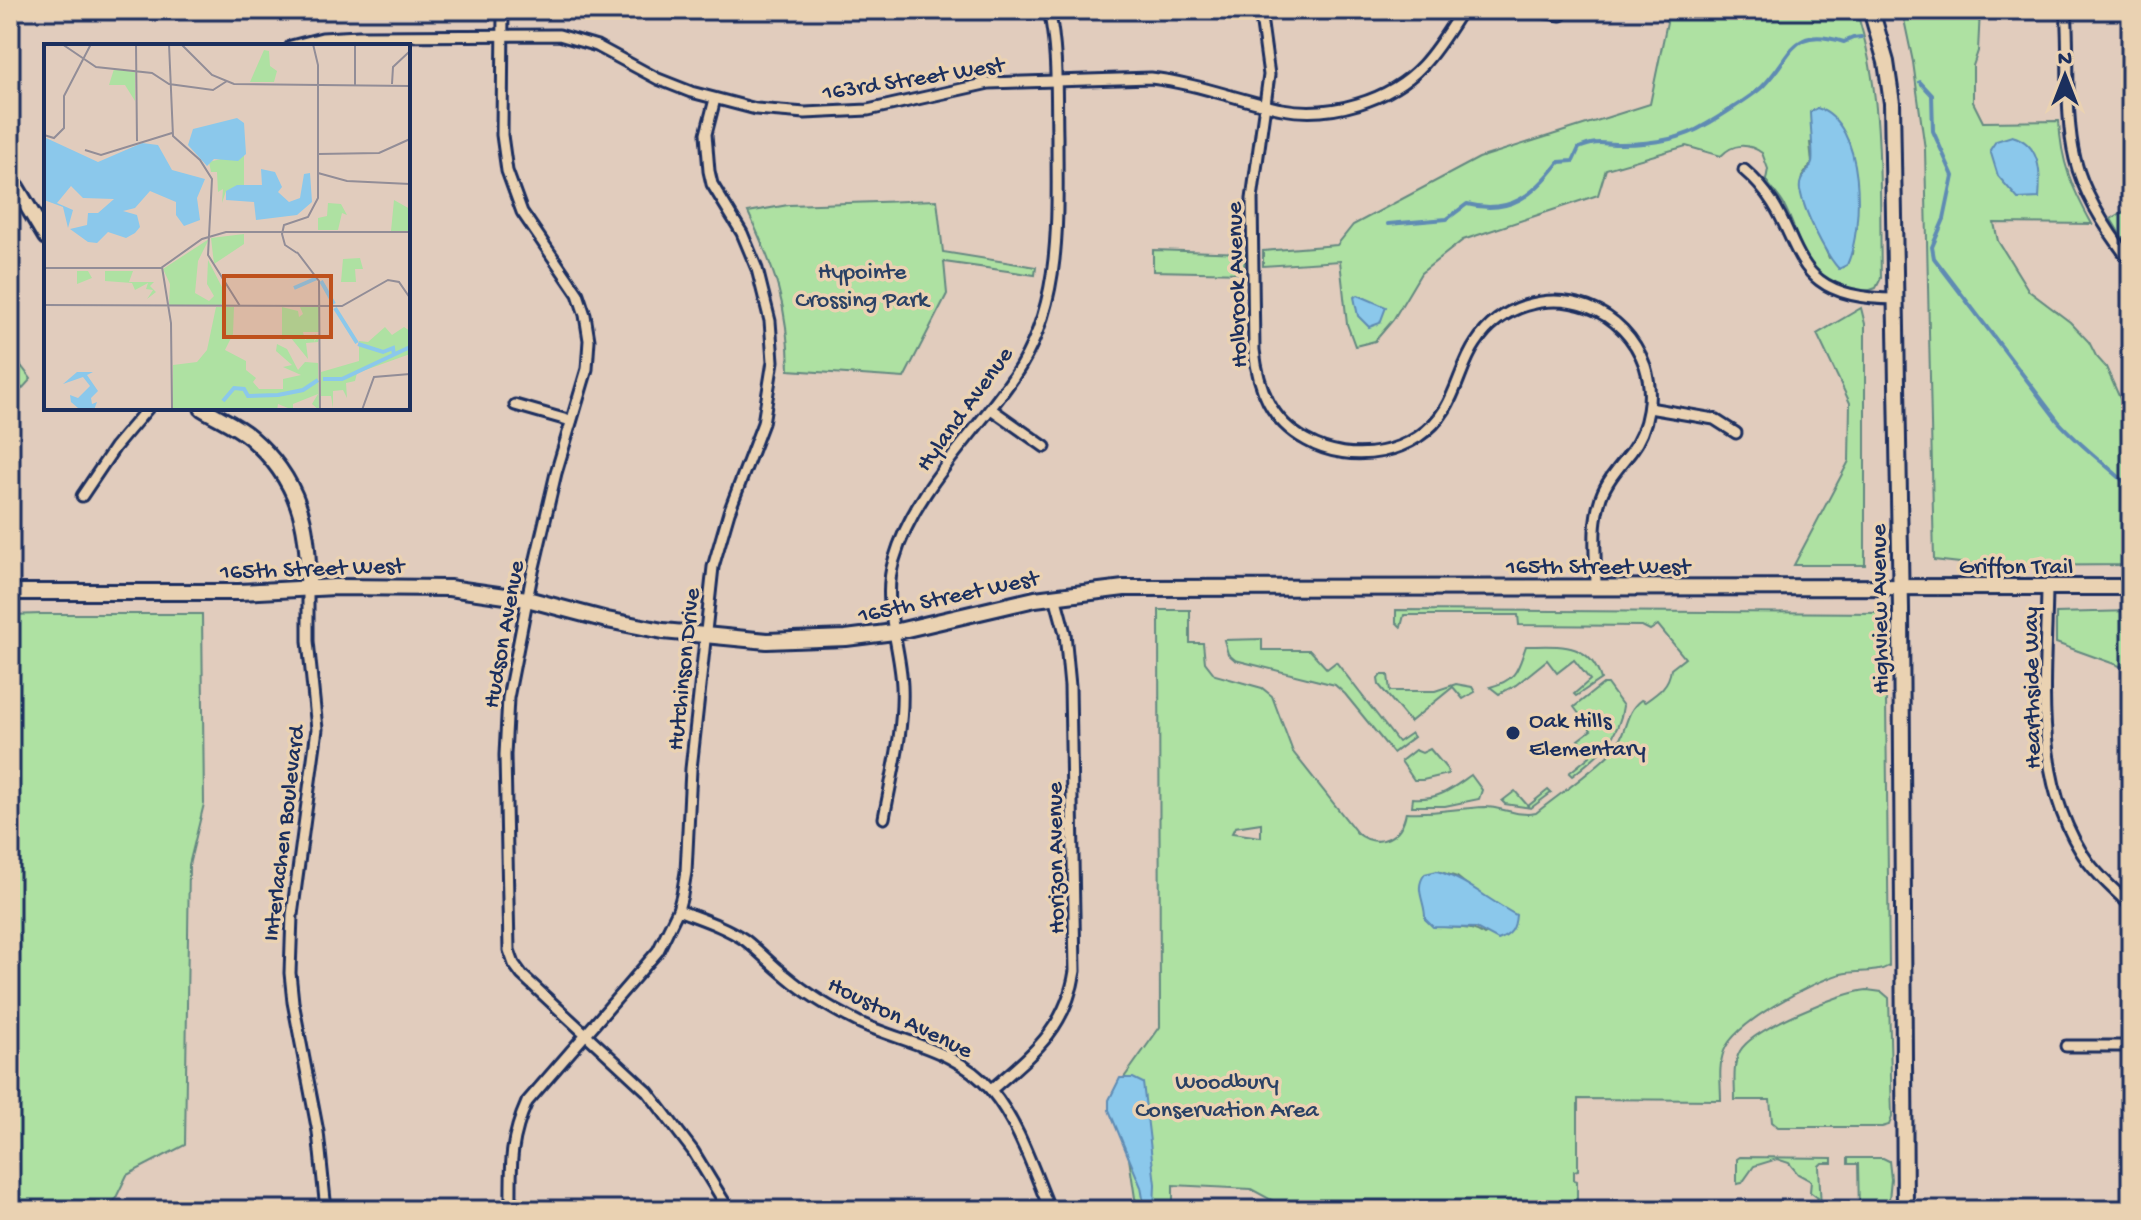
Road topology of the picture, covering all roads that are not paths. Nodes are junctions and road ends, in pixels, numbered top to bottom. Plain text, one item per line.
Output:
1 (503, 10) edge
2 (1049, 10) edge
3 (1260, 10) edge
4 (1462, 10) edge
5 (1528, 10) edge
6 (1871, 10) edge
7 (2066, 10) edge
8 (1561, 15) dead end
9 (502, 34) junction
10 (302, 44) edge
11 (1056, 79) junction
12 (715, 99) junction
13 (1265, 105) junction
14 (1744, 170) dead end
15 (10, 177) edge
16 (44, 234) edge
17 (2131, 262) edge
18 (1896, 299) junction
19 (515, 405) dead end
20 (1649, 408) junction
21 (991, 409) junction
22 (146, 410) edge
23 (205, 410) edge
24 (571, 421) junction
25 (1736, 433) dead end
26 (1045, 447) dead end
27 (82, 496) dead end
28 (1901, 586) junction
29 (1596, 587) junction
30 (2131, 587) edge
31 (308, 588) junction
32 (2047, 588) junction
33 (10, 592) edge
34 (1055, 596) junction
35 (527, 599) junction
36 (894, 632) junction
37 (705, 637) junction
38 (884, 818) dead end
39 (2131, 906) edge
40 (678, 910) junction
41 (586, 1033) junction
42 (2066, 1046) dead end
43 (2131, 1046) edge
44 (991, 1090) junction
45 (326, 1210) edge
46 (511, 1210) edge
47 (729, 1210) edge
48 (1050, 1210) edge
49 (1905, 1210) edge

1 - 9 street, Hudson Avenue
2 - 11 street, Hyland Avenue
3 - 13 street, Holbrook Avenue
4 - 13 street, 163rd Street West
5 - 8 street
6 - 18 street, Highview Avenue
7 - 17 street
9 - 10 street, 163rd Street West
9 - 12 street, 163rd Street West
9 - 24 street, Hudson Avenue
11 - 12 street, 163rd Street West
11 - 13 street, 163rd Street West
11 - 21 street, Hyland Avenue
12 - 37 street, Hutchinson Drive
13 - 20 street, Holbrook Avenue
14 - 18 street
15 - 16 street
18 - 28 street, Highview Avenue
19 - 24 street
20 - 25 street
20 - 29 street, Holbrook Avenue
21 - 26 street
21 - 36 street, Hyland Avenue
22 - 27 street
23 - 31 street, Interlachen Boulevard
24 - 35 street, Hudson Avenue
28 - 29 street, 165th Street West
28 - 32 street, Griffon Trail
28 - 49 street, Highview Avenue
29 - 34 street, 165th Street West
30 - 32 street, Griffon Trail
31 - 33 street, 165th Street West
31 - 35 street, 165th Street West
31 - 45 street, Interlachen Boulevard
32 - 39 street, Hearthside Way
34 - 36 street, 165th Street West
34 - 44 street, Horizon Avenue
35 - 37 street, 165th Street West
35 - 41 street, Hudson Avenue
36 - 37 street, 165th Street West
36 - 38 street, Hyland Avenue
37 - 40 street, Hutchinson Drive
40 - 41 street, Hutchinson Drive
40 - 44 street, Houston Avenue
41 - 46 street, Hutchinson Drive
41 - 47 street, Hudson Avenue
42 - 43 street
44 - 48 street, Houston Avenue

